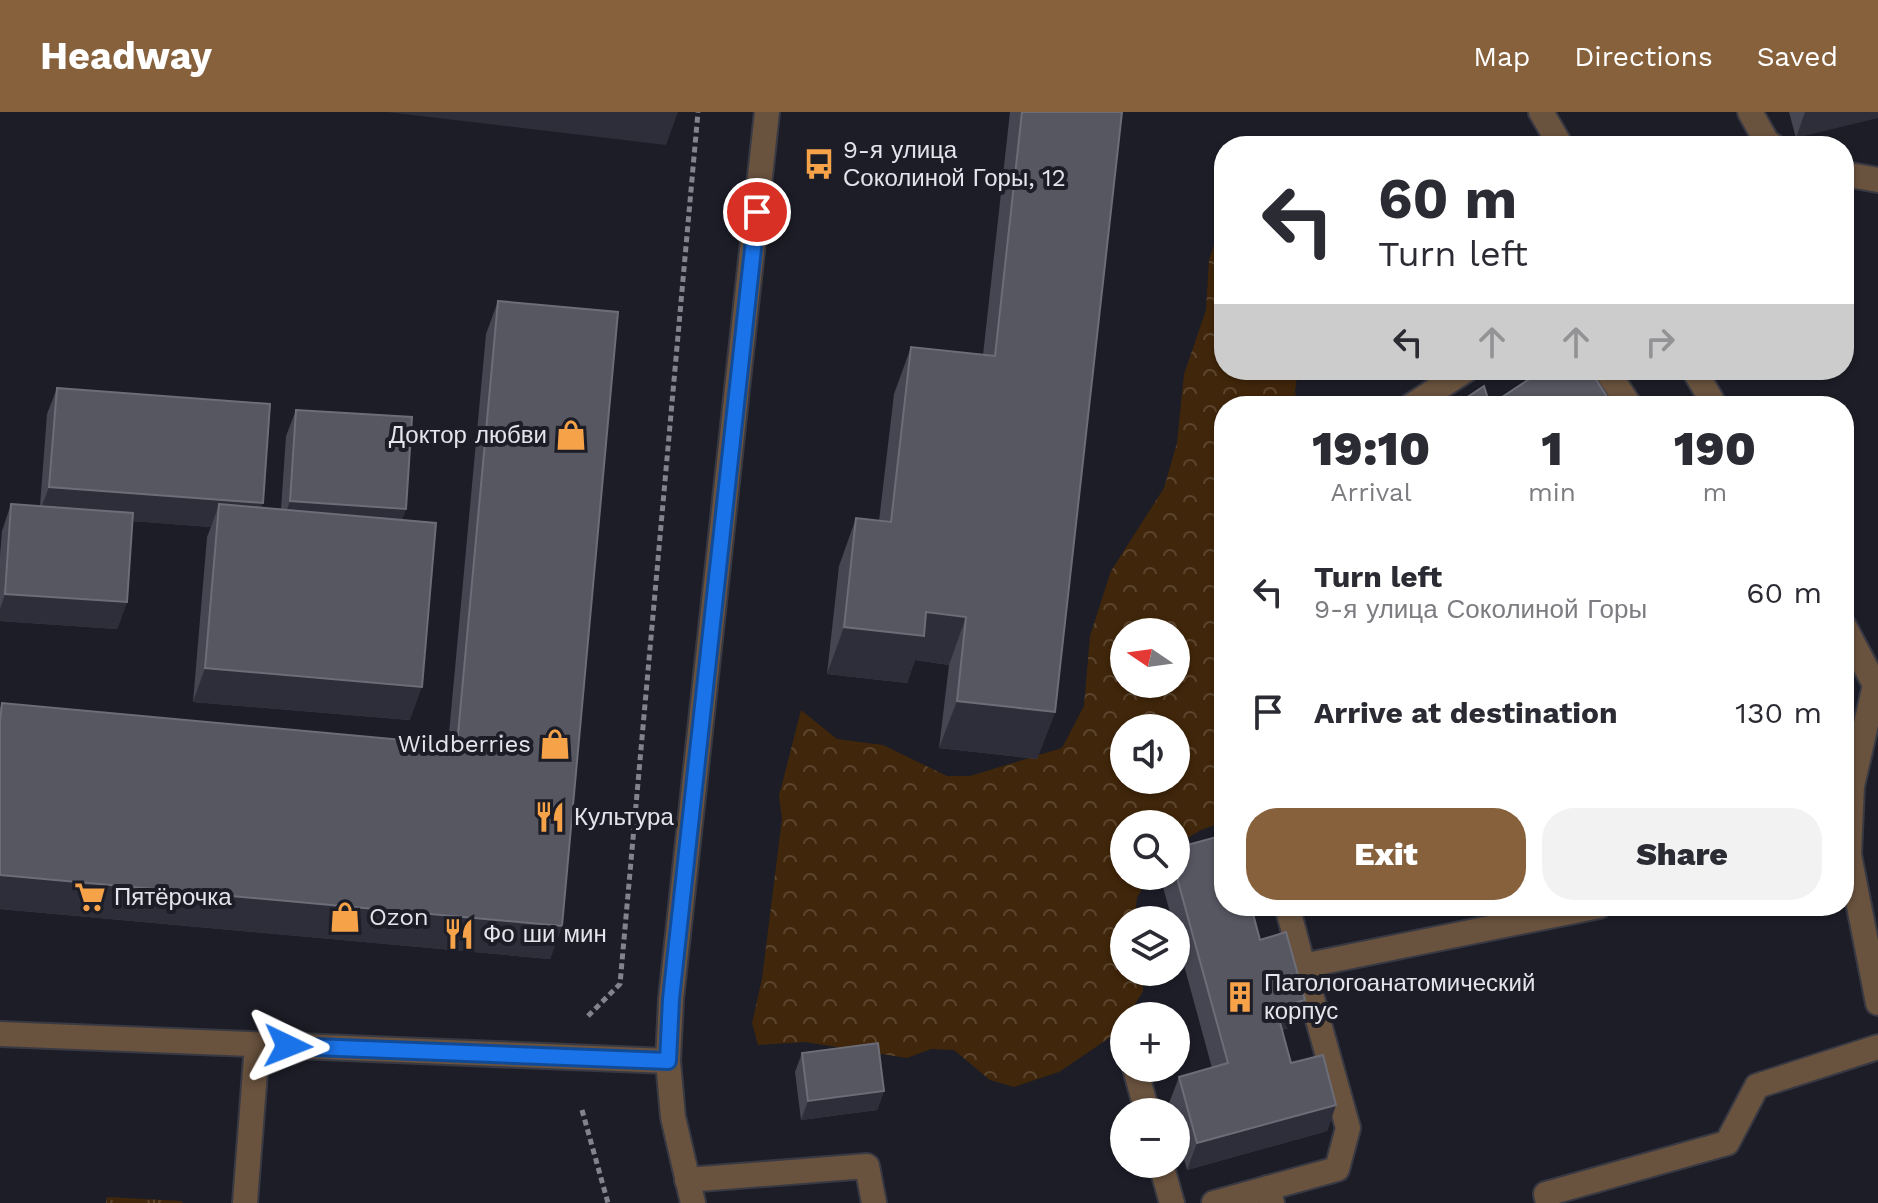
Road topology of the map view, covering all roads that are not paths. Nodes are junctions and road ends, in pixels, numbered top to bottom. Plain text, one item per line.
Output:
1 (767, 112) edge
2 (1541, 112) edge
3 (1750, 112) edge
4 (1555, 136) edge
5 (1764, 136) edge
6 (1854, 176) edge
7 (1878, 180) edge
8 (1451, 380) edge
9 (1426, 396) edge
10 (1854, 644) edge
11 (1876, 684) edge
12 (1854, 765) edge
13 (1854, 893) edge
14 (1290, 916) edge
15 (1550, 916) edge
16 (1303, 966) junction
17 (1878, 1003) edge
18 (0, 1034) edge
19 (257, 1045) junction
20 (1878, 1047) edge
21 (668, 1061) junction
22 (1165, 1178) edge
23 (690, 1192) edge
24 (1270, 1196) edge
25 (245, 1203) edge
26 (874, 1203) edge
27 (1172, 1203) edge
28 (1214, 1203) edge
29 (1548, 1203) edge

1 - 21 street
2 - 4 street
3 - 5 street
6 - 7 street
8 - 9 street
10 - 11 street
11 - 12 street
13 - 17 street
14 - 16 street
15 - 16 street
16 - 24 street
18 - 19 street
19 - 21 street
19 - 25 street
20 - 29 street
21 - 23 street
22 - 27 street
23 - 26 street
24 - 28 street

